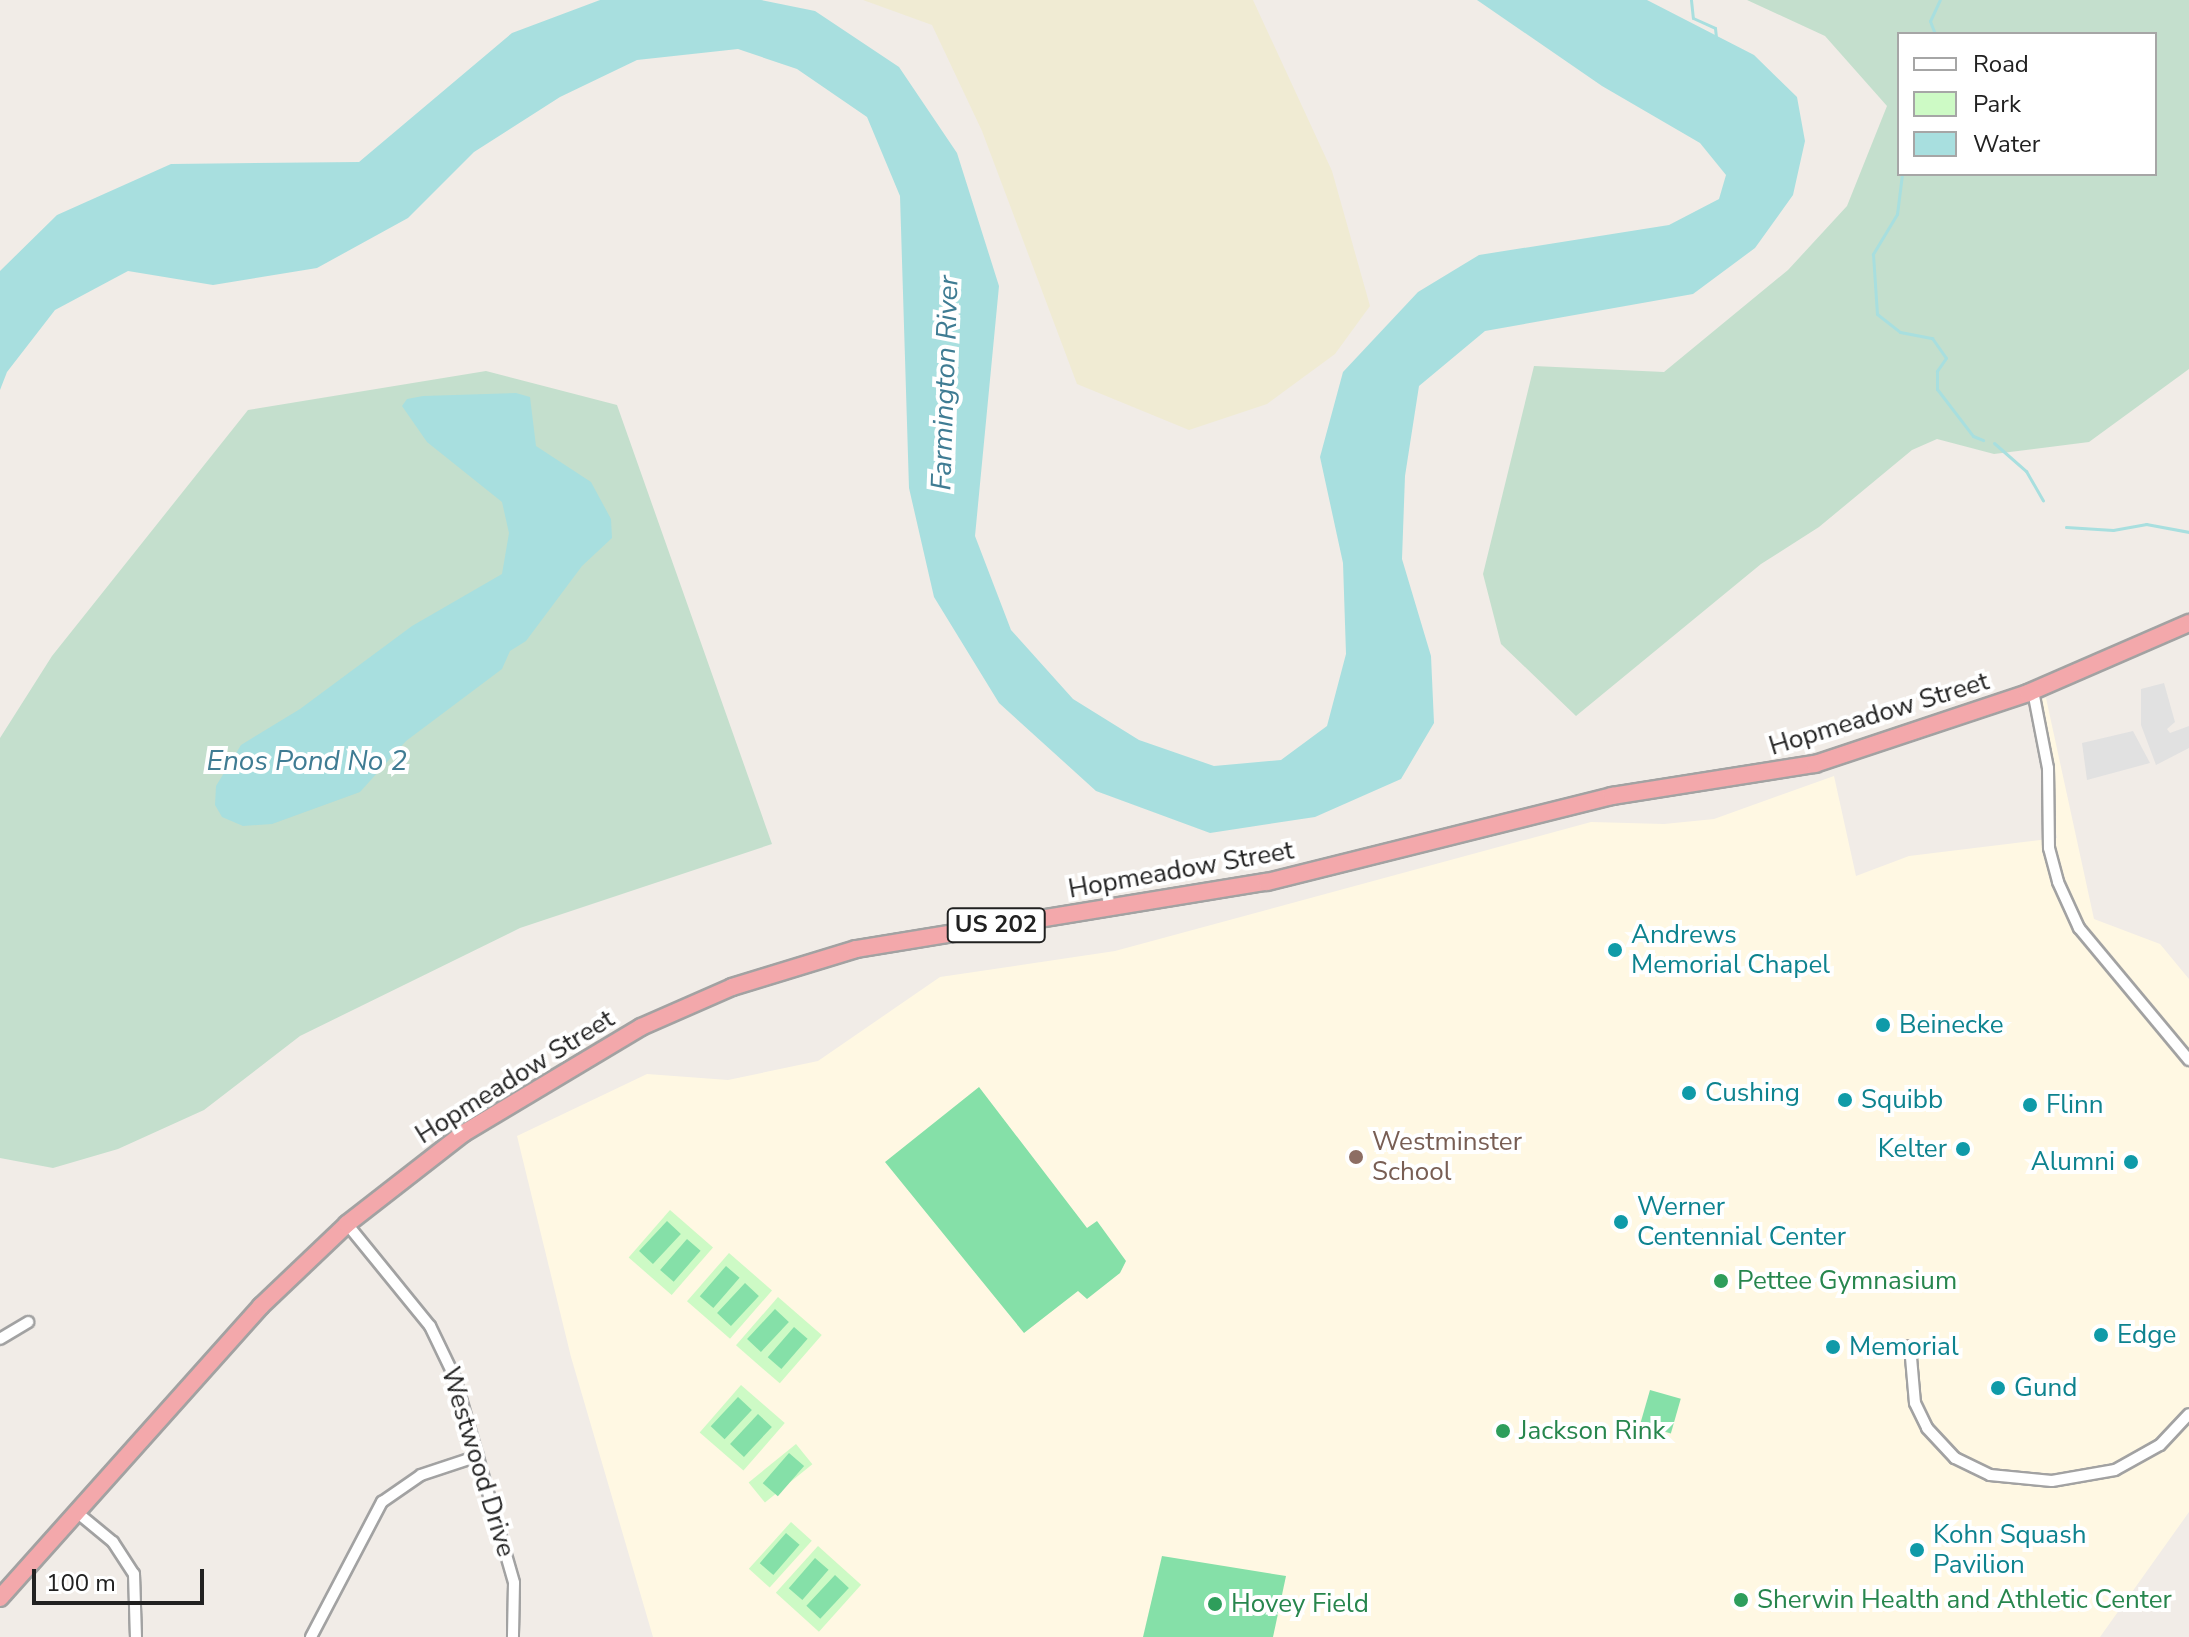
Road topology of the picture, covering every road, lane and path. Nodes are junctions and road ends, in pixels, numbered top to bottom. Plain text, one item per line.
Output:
1 (2189, 623) edge
2 (2033, 691) junction
3 (2189, 1060) edge
4 (347, 1224) junction
5 (28, 1322) dead end
6 (0, 1339) edge
7 (1910, 1346) dead end
8 (2189, 1414) edge
9 (478, 1456) junction
10 (79, 1514) junction
11 (0, 1598) edge
12 (136, 1637) edge
13 (311, 1637) edge
14 (513, 1637) edge

1 - 2 highway, Hopmeadow Street / US 202
2 - 3 street
2 - 4 highway, Hopmeadow Street / US 202
4 - 9 street, Westwood Drive
4 - 10 highway, Hopmeadow Street / US 202
5 - 6 street
7 - 8 street
9 - 13 street
9 - 14 street, Westwood Drive
10 - 11 highway, Hopmeadow Street / US 202
10 - 12 street

